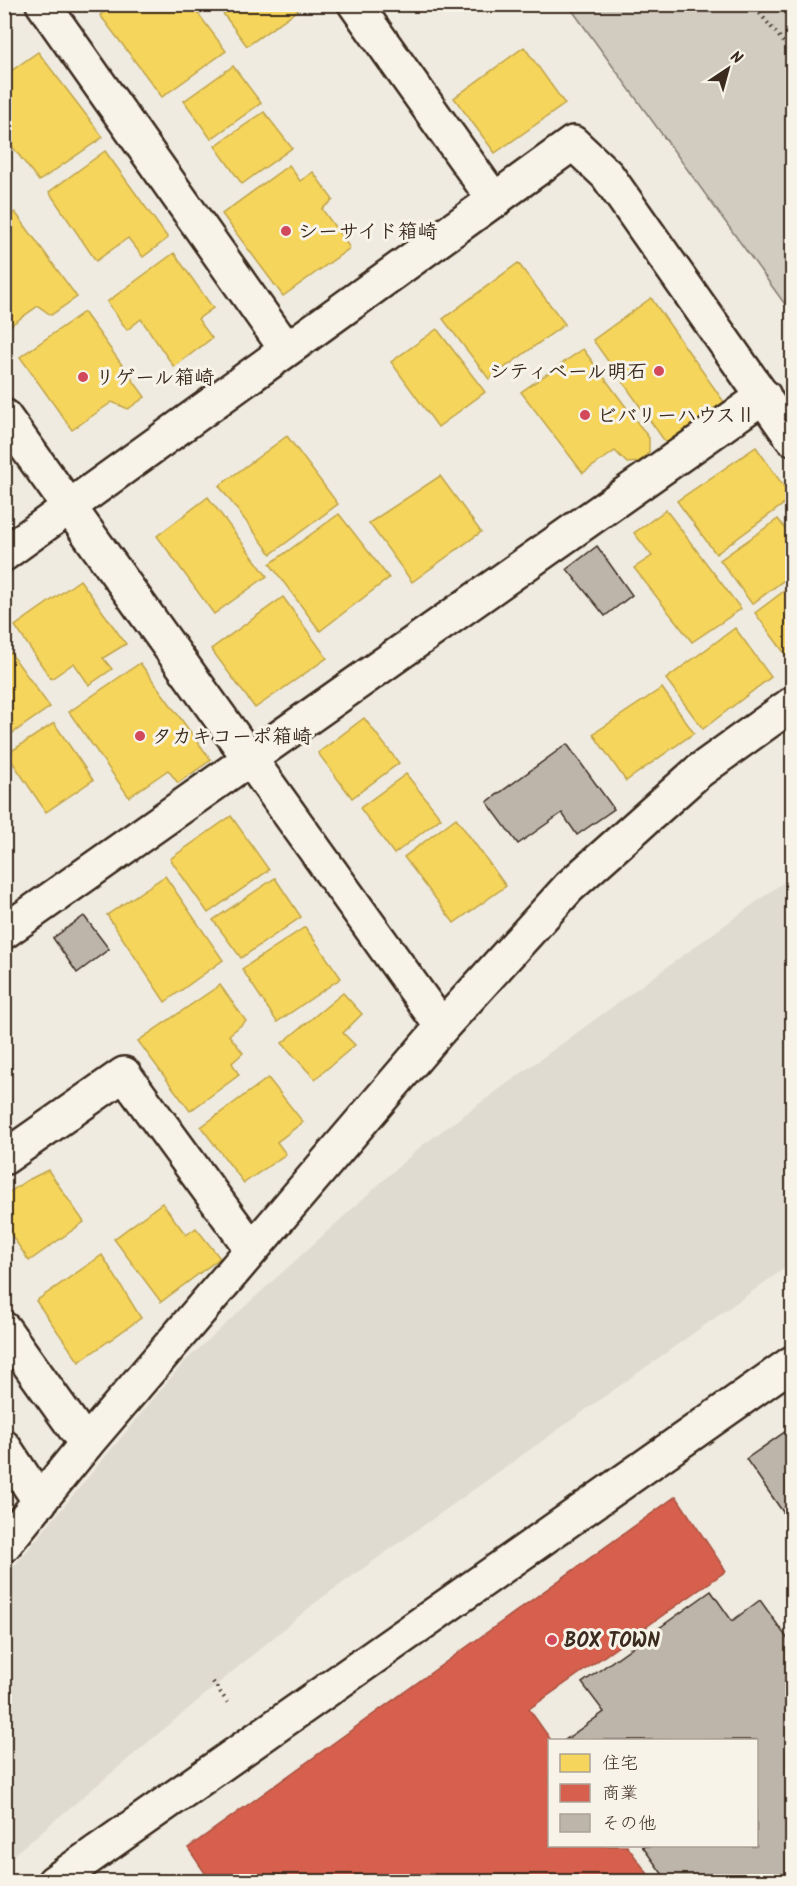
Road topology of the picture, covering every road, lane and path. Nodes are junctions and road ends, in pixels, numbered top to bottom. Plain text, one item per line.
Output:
1 (43, 4) edge
2 (355, 4) edge
3 (752, 4) edge
4 (792, 52) edge
5 (495, 201) junction
6 (286, 349) junction
7 (764, 396) junction
8 (4, 416) edge
9 (792, 438) edge
10 (70, 508) junction
11 (4, 554) edge
12 (792, 704) edge
13 (252, 759) junction
14 (4, 932) edge
15 (442, 1027) junction
16 (4, 1158) edge
17 (252, 1249) junction
18 (4, 1329) edge
19 (792, 1363) edge
20 (86, 1444) junction
21 (4, 1447) edge
22 (40, 1502) junction
23 (4, 1545) edge
24 (54, 1881) edge

1 - 6 street
2 - 5 street
3 - 4 path
5 - 6 street
5 - 7 street
6 - 10 street
7 - 9 street
7 - 13 street
8 - 10 street
10 - 11 street
10 - 13 street
12 - 15 street
13 - 14 street
13 - 15 street
15 - 17 street
16 - 17 street
17 - 20 street
18 - 20 street
19 - 24 street
20 - 22 street
21 - 22 street
22 - 23 street

